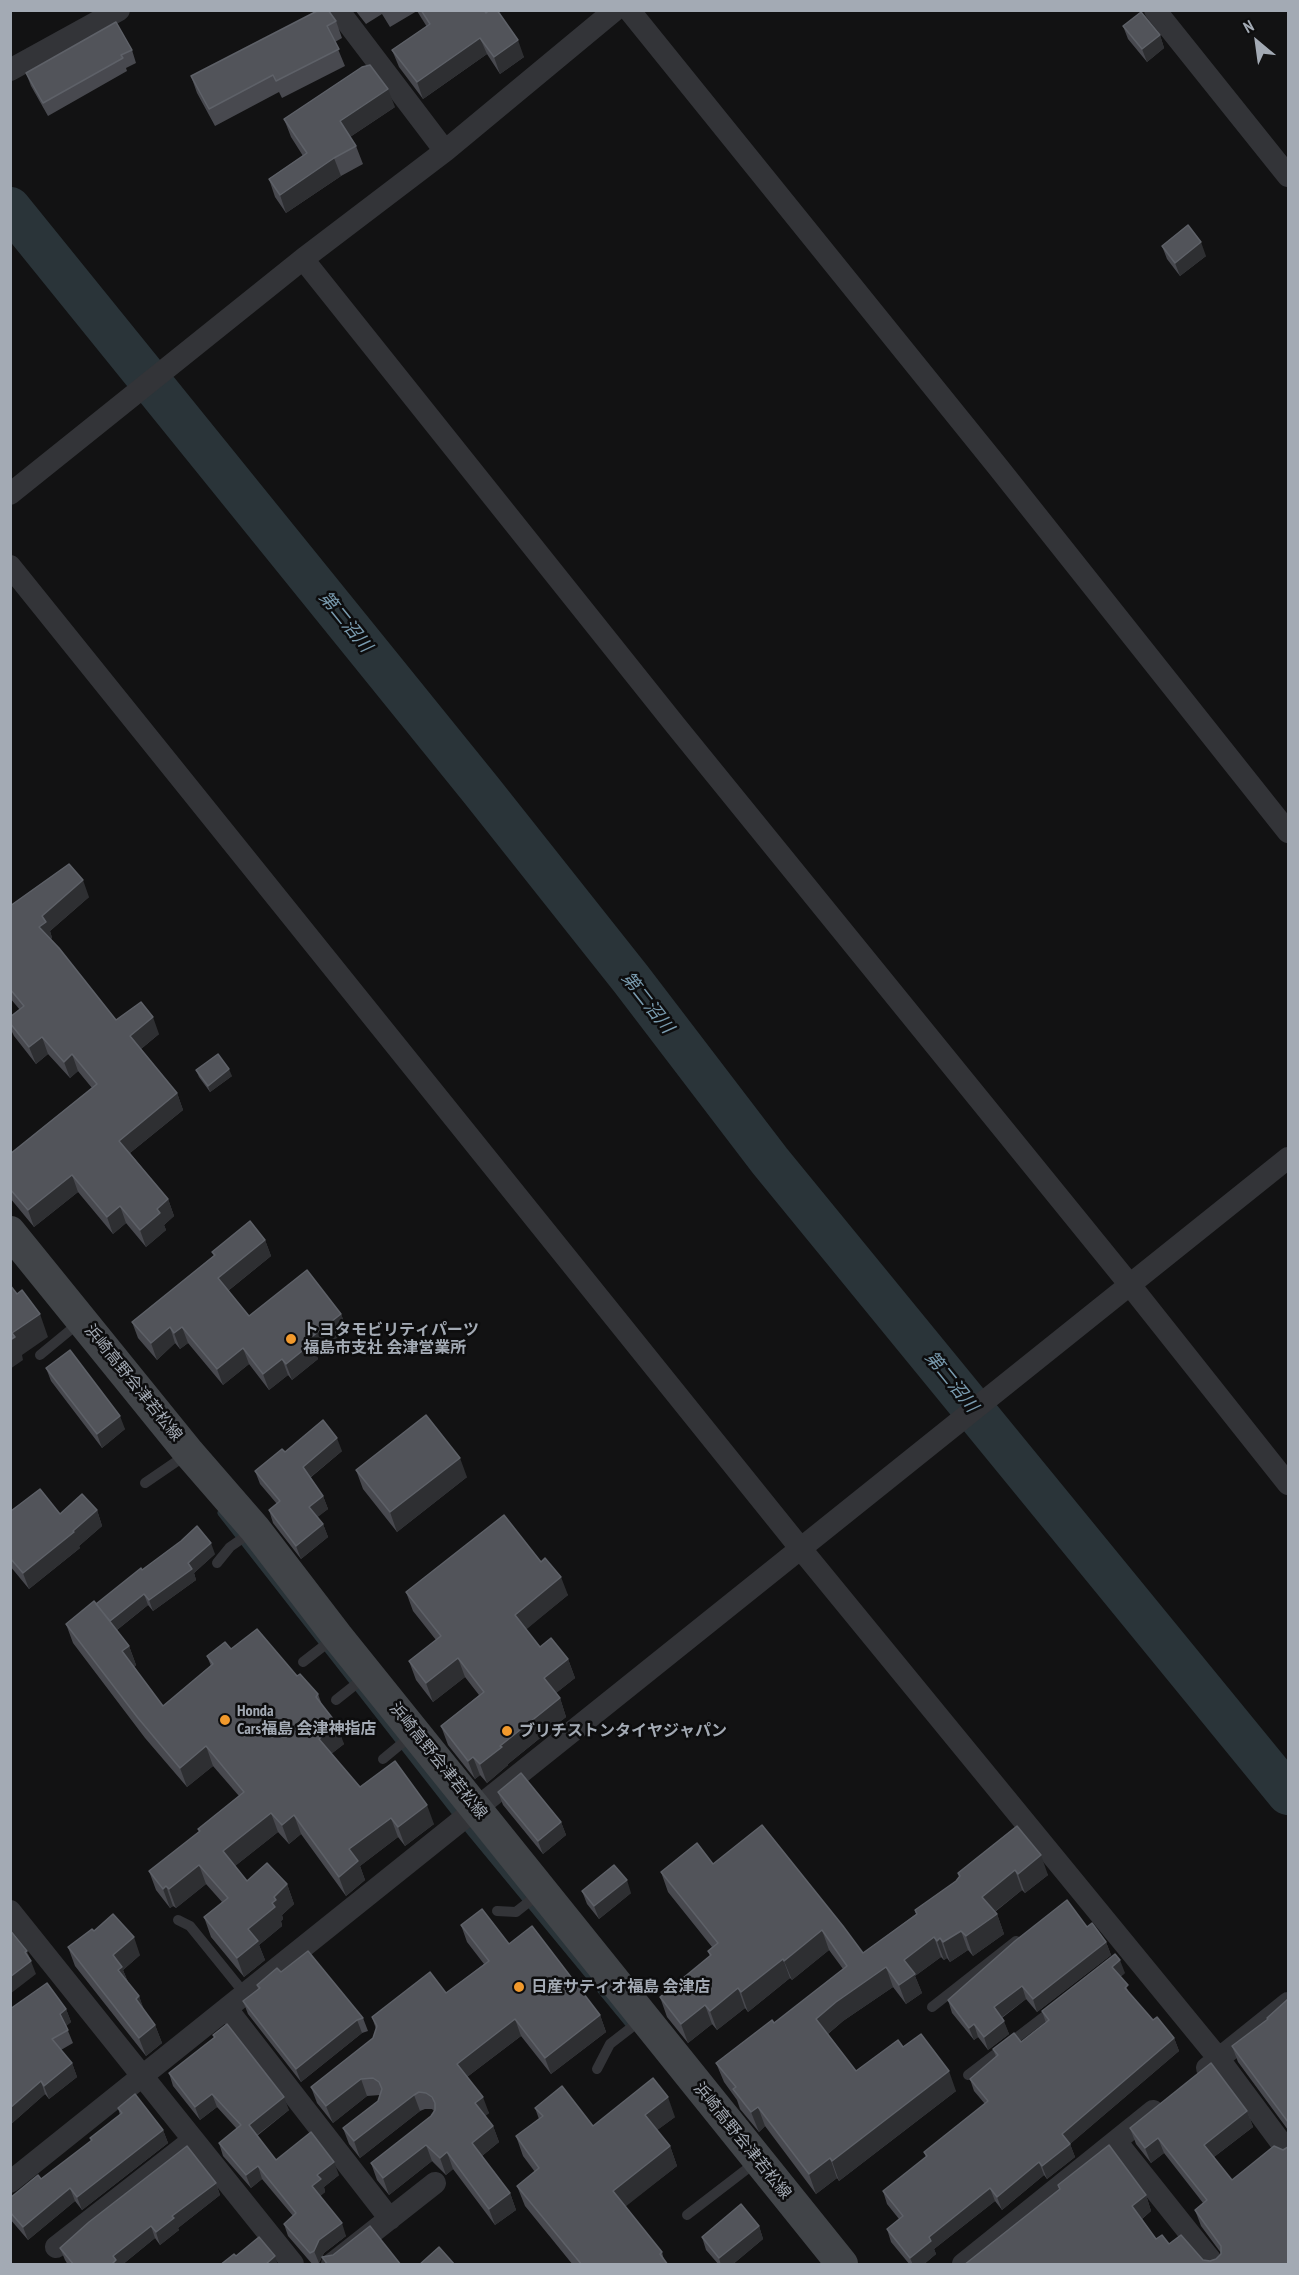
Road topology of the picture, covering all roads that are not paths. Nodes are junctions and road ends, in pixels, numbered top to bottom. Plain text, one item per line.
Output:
1 (119, 10) edge
2 (338, 10) edge
3 (615, 10) edge
4 (629, 10) edge
5 (1155, 10) edge
6 (10, 70) edge
7 (445, 151) junction
8 (1288, 176) edge
9 (303, 259) junction
10 (10, 494) edge
11 (10, 566) edge
12 (1288, 832) edge
13 (1288, 1158) edge
14 (10, 1232) edge
15 (1130, 1285) junction
16 (82, 1320) junction
17 (40, 1355) dead end
18 (177, 1462) junction
19 (145, 1483) dead end
20 (1288, 1484) edge
21 (255, 1529) junction
22 (801, 1549) junction
23 (217, 1563) dead end
24 (326, 1644) junction
25 (303, 1662) dead end
26 (358, 1683) junction
27 (336, 1700) dead end
28 (415, 1733) junction
29 (387, 1756) dead end
30 (473, 1811) junction
31 (542, 1891) junction
32 (10, 1911) edge
33 (497, 1911) dead end
34 (178, 1920) dead end
35 (1025, 1934) edge
36 (245, 1994) junction
37 (1067, 1999) edge
38 (1288, 2002) edge
39 (932, 2007) dead end
40 (227, 2009) junction
41 (644, 2018) junction
42 (1219, 2059) junction
43 (597, 2069) dead end
44 (968, 2075) dead end
45 (142, 2077) junction
46 (1191, 2081) edge
47 (316, 2087) edge
48 (1172, 2096) edge
49 (298, 2101) junction
50 (348, 2128) edge
51 (193, 2140) junction
52 (1116, 2141) junction
53 (330, 2142) junction
54 (1288, 2152) edge
55 (758, 2160) junction
56 (10, 2182) edge
57 (435, 2183) dead end
58 (687, 2215) dead end
59 (390, 2219) junction
60 (56, 2247) dead end
61 (293, 2265) edge
62 (332, 2265) edge
63 (842, 2265) edge
64 (963, 2265) edge
65 (1214, 2265) edge

1 - 6 street
2 - 7 street
3 - 7 street
4 - 12 street
5 - 8 street
7 - 9 street
9 - 10 street
9 - 15 street
11 - 22 street
13 - 15 street
14 - 16 main road, 浜崎高野会津若松線
15 - 20 street
15 - 22 street
16 - 17 lane
16 - 18 main road, 浜崎高野会津若松線
18 - 19 lane
18 - 21 main road, 浜崎高野会津若松線
21 - 23 lane
21 - 24 main road, 浜崎高野会津若松線
22 - 30 street
22 - 42 street
24 - 25 lane
24 - 26 main road, 浜崎高野会津若松線
26 - 27 lane
26 - 28 main road, 浜崎高野会津若松線
28 - 29 lane
28 - 30 main road, 浜崎高野会津若松線
30 - 31 main road, 浜崎高野会津若松線
30 - 36 street
31 - 33 lane
31 - 41 main road, 浜崎高野会津若松線
32 - 45 street
34 - 36 lane
35 - 39 lane
36 - 40 street
37 - 44 lane
38 - 42 street
40 - 45 street
40 - 49 street
41 - 43 lane
41 - 55 main road, 浜崎高野会津若松線
42 - 46 street
42 - 54 street
45 - 51 street
45 - 56 street
47 - 49 street
48 - 52 street
49 - 53 street
50 - 53 street
51 - 60 street
51 - 61 street
52 - 64 street
52 - 65 street
53 - 59 street
55 - 58 lane
55 - 63 main road, 浜崎高野会津若松線
57 - 59 street
59 - 62 street

